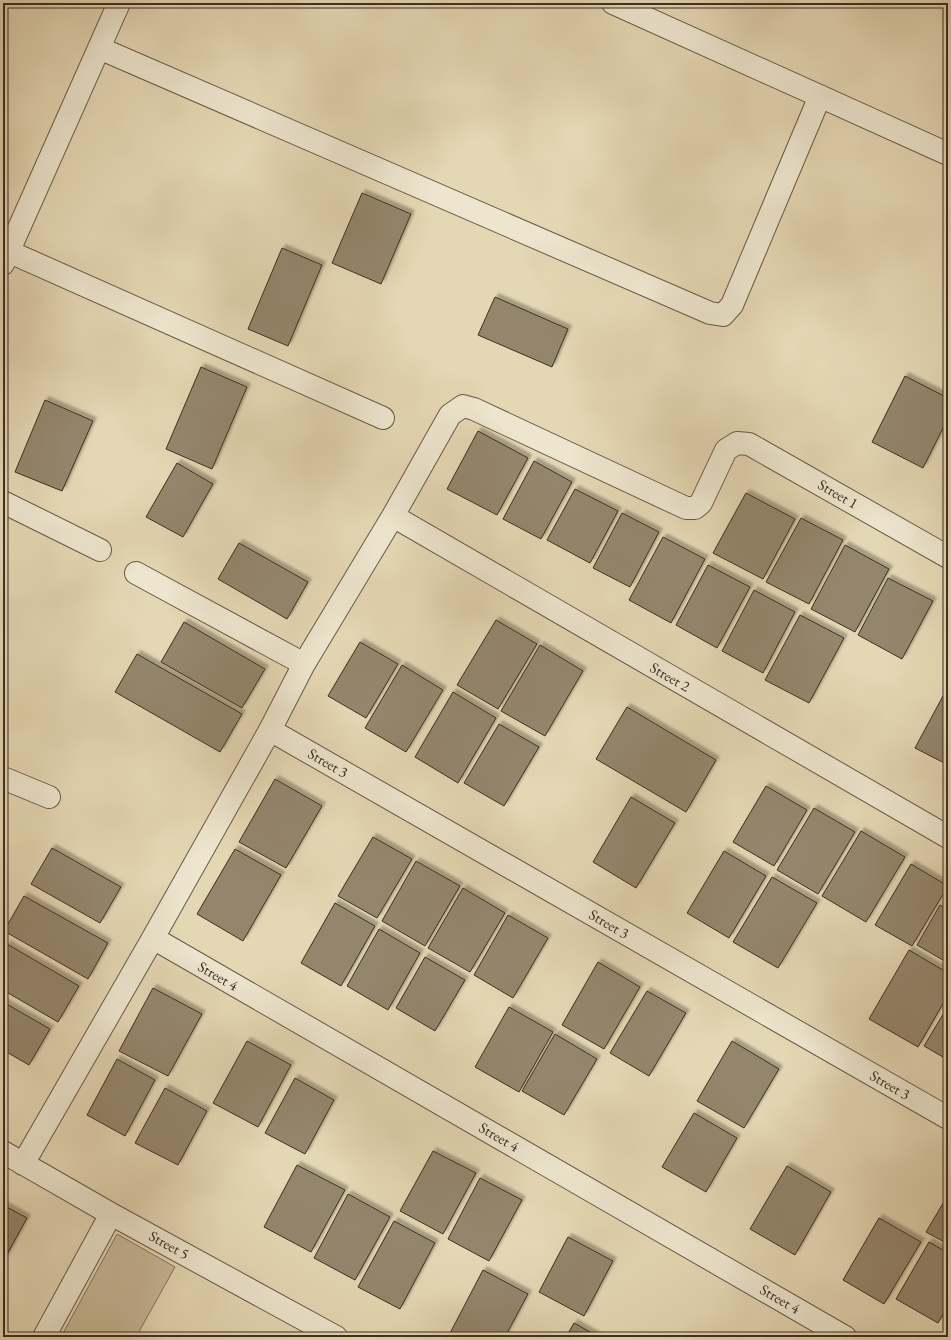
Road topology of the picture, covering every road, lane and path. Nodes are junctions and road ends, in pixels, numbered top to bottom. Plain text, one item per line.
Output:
1 (119, 3) edge
2 (613, 3) edge
3 (99, 48) junction
4 (820, 96) junction
5 (948, 154) edge
6 (5, 255) edge
7 (382, 418) dead end
8 (3, 502) edge
9 (393, 516) junction
10 (100, 550) dead end
11 (948, 558) edge
12 (136, 573) dead end
13 (304, 664) junction
14 (270, 730) junction
15 (3, 778) edge
16 (49, 797) dead end
17 (948, 837) edge
18 (153, 938) junction
19 (948, 1118) edge
20 (3, 1152) edge
21 (23, 1164) junction
22 (111, 1214) junction
23 (44, 1337) edge
24 (336, 1337) edge
25 (845, 1337) edge

1 - 3 street
2 - 4 street
3 - 4 street
3 - 6 street
4 - 5 street
6 - 7 street
8 - 10 street
9 - 11 street, Street 1
9 - 13 street
9 - 17 street, Street 2
12 - 13 street
13 - 14 street
14 - 18 street
14 - 19 street, Street 3
15 - 16 street
18 - 21 street
18 - 25 street, Street 4
20 - 21 street, Street 5
21 - 22 street, Street 5
22 - 23 street
22 - 24 street, Street 5

